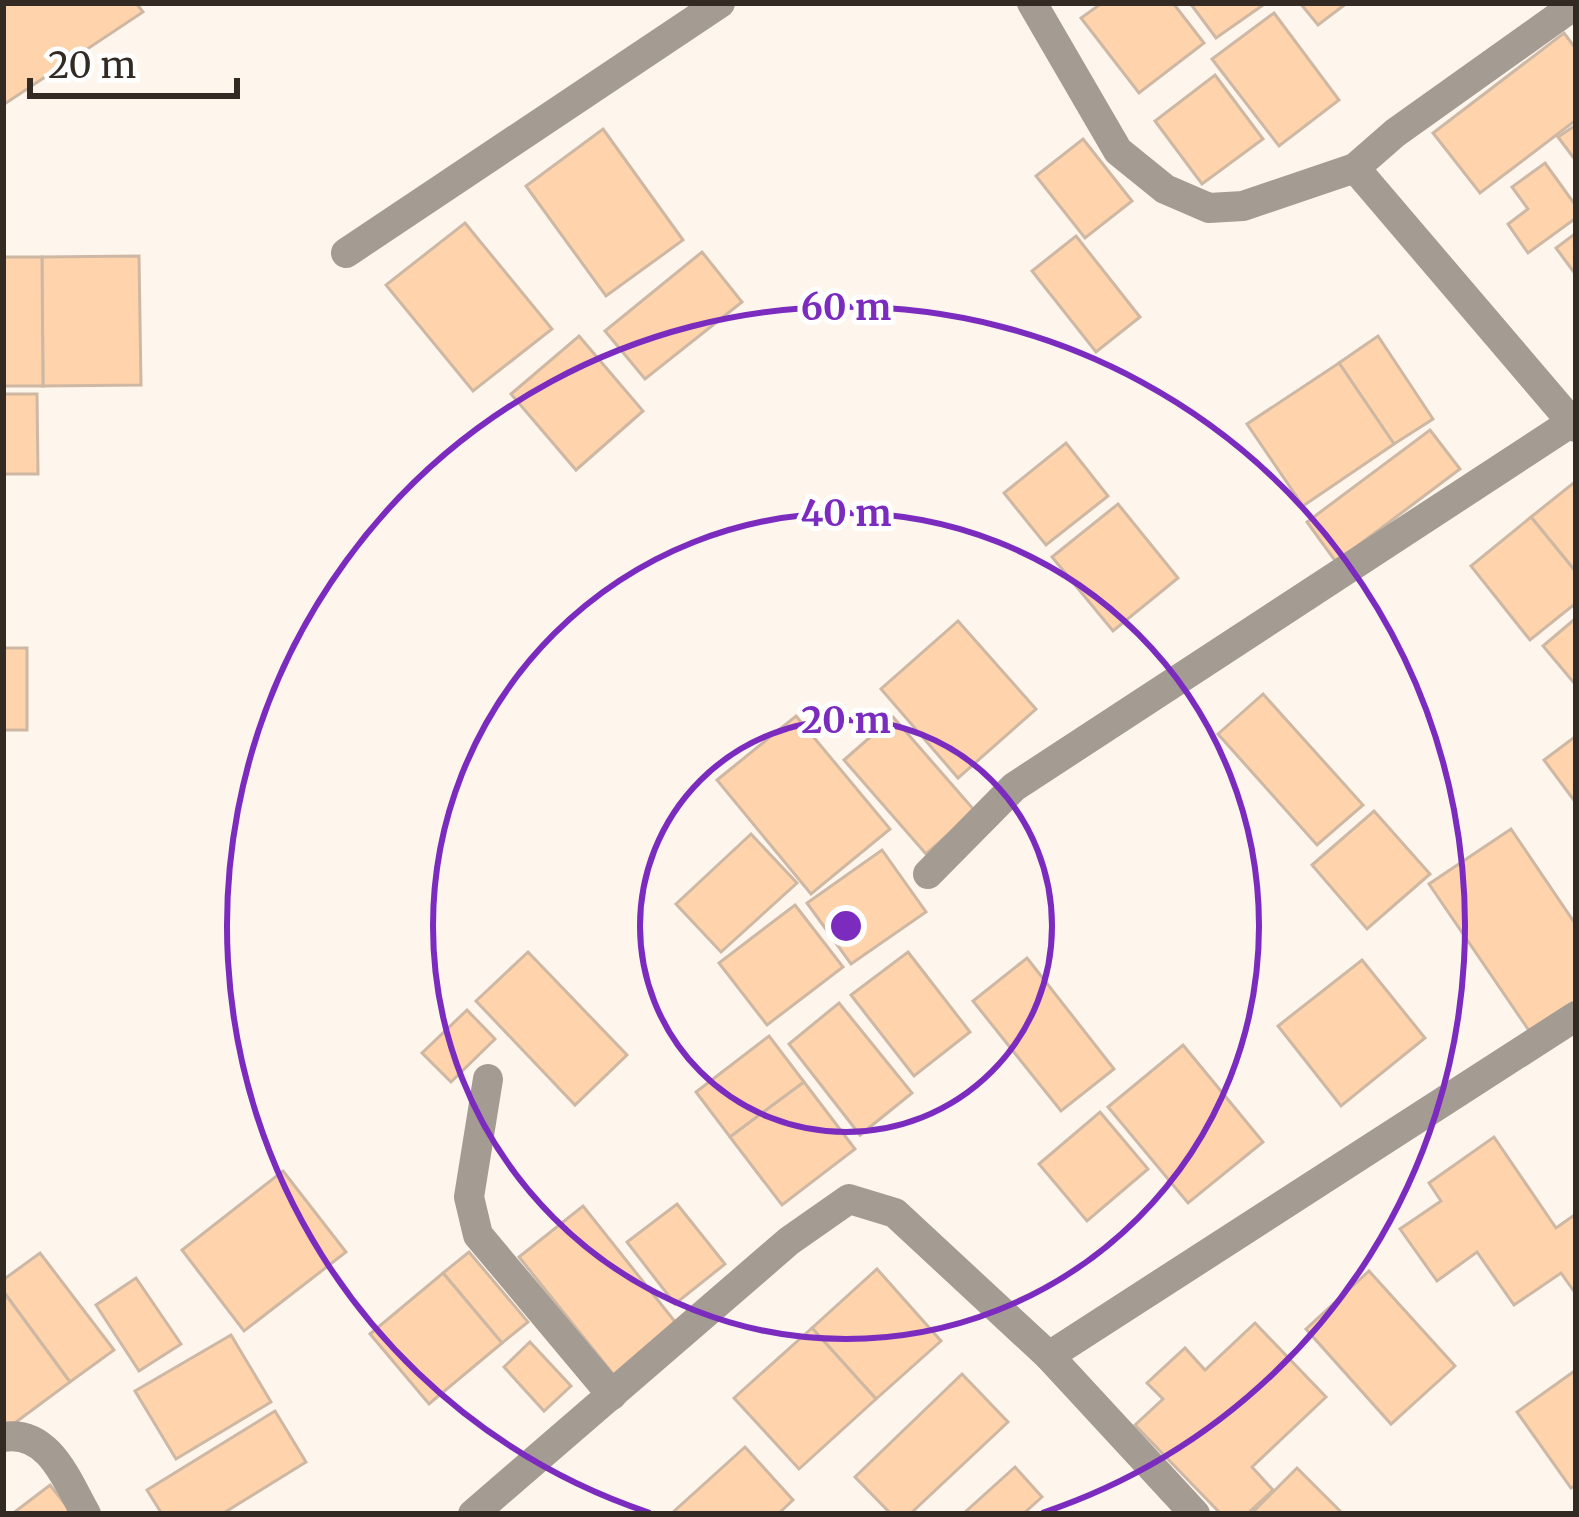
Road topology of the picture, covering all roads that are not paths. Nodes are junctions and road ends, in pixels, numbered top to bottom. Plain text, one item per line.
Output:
1 (720, 3) edge
2 (1032, 3) edge
3 (1576, 4) edge
4 (1355, 168) junction
5 (346, 253) dead end
6 (1574, 424) edge
7 (928, 874) dead end
8 (1576, 1016) edge
9 (488, 1079) dead end
10 (1049, 1356) junction
11 (612, 1395) junction
12 (3, 1437) edge
13 (86, 1514) edge
14 (473, 1514) edge
15 (1195, 1514) edge

1 - 5 street
2 - 4 street
3 - 4 street
4 - 6 street
6 - 7 street
8 - 10 street
9 - 11 street
10 - 11 street
10 - 15 street
11 - 14 street
12 - 13 street

